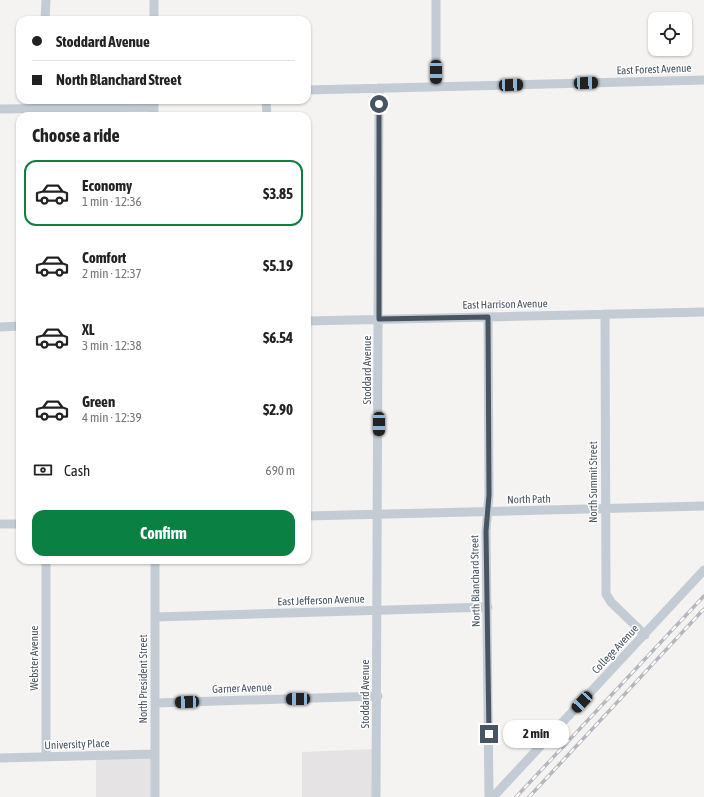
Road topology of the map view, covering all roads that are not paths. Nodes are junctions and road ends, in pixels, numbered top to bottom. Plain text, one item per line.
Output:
1 (46, 0) edge
2 (154, 0) edge
3 (436, 0) edge
4 (46, 16) edge
5 (154, 16) edge
6 (704, 80) edge
7 (436, 87) junction
8 (379, 88) junction
9 (311, 90) edge
10 (45, 108) edge
11 (154, 108) edge
12 (0, 110) edge
13 (704, 312) edge
14 (606, 314) junction
15 (488, 317) junction
16 (379, 319) junction
17 (311, 321) edge
18 (16, 326) edge
19 (0, 327) edge
20 (704, 506) edge
21 (605, 509) junction
22 (488, 512) junction
23 (378, 514) junction
24 (311, 516) edge
25 (0, 524) edge
26 (16, 524) edge
27 (46, 564) edge
28 (155, 564) edge
29 (704, 570) edge
30 (488, 607) junction
31 (377, 610) junction
32 (155, 617) junction
33 (645, 635) junction
34 (378, 696) junction
35 (155, 703) junction
36 (155, 754) junction
37 (46, 756) junction
38 (0, 758) edge
39 (155, 797) edge
40 (376, 797) edge
41 (489, 797) edge
42 (493, 797) edge

1 - 4 street
2 - 5 street
3 - 7 street
6 - 7 street, East Forest Avenue
7 - 8 street
8 - 9 street
8 - 16 street, Stoddard Avenue
10 - 11 street
10 - 12 street
13 - 14 street, East Harrison Avenue
14 - 15 street, East Harrison Avenue
14 - 21 street, North Summit Street
15 - 16 street, East Harrison Avenue
15 - 22 street, North Blanchard Street
16 - 17 street, East Harrison Avenue
16 - 23 street, Stoddard Avenue
18 - 19 street
20 - 21 street, North Path
21 - 22 street, North Path
21 - 33 street, North Summit Street
22 - 23 street, North Path
22 - 30 street, North Blanchard Street
23 - 24 street, North Path
23 - 31 street, Stoddard Avenue
25 - 26 street
27 - 37 street, Webster Avenue
28 - 32 street, North President Street
29 - 33 street, College Avenue
30 - 31 street, East Jefferson Avenue
30 - 41 street, North Blanchard Street
31 - 32 street, East Jefferson Avenue
31 - 34 street, Stoddard Avenue
32 - 35 street, North President Street
33 - 42 street, College Avenue
34 - 35 street, Garner Avenue
34 - 40 street, Stoddard Avenue
35 - 36 street, North President Street
36 - 37 street, University Place
36 - 39 street, North President Street
37 - 38 street, University Place

